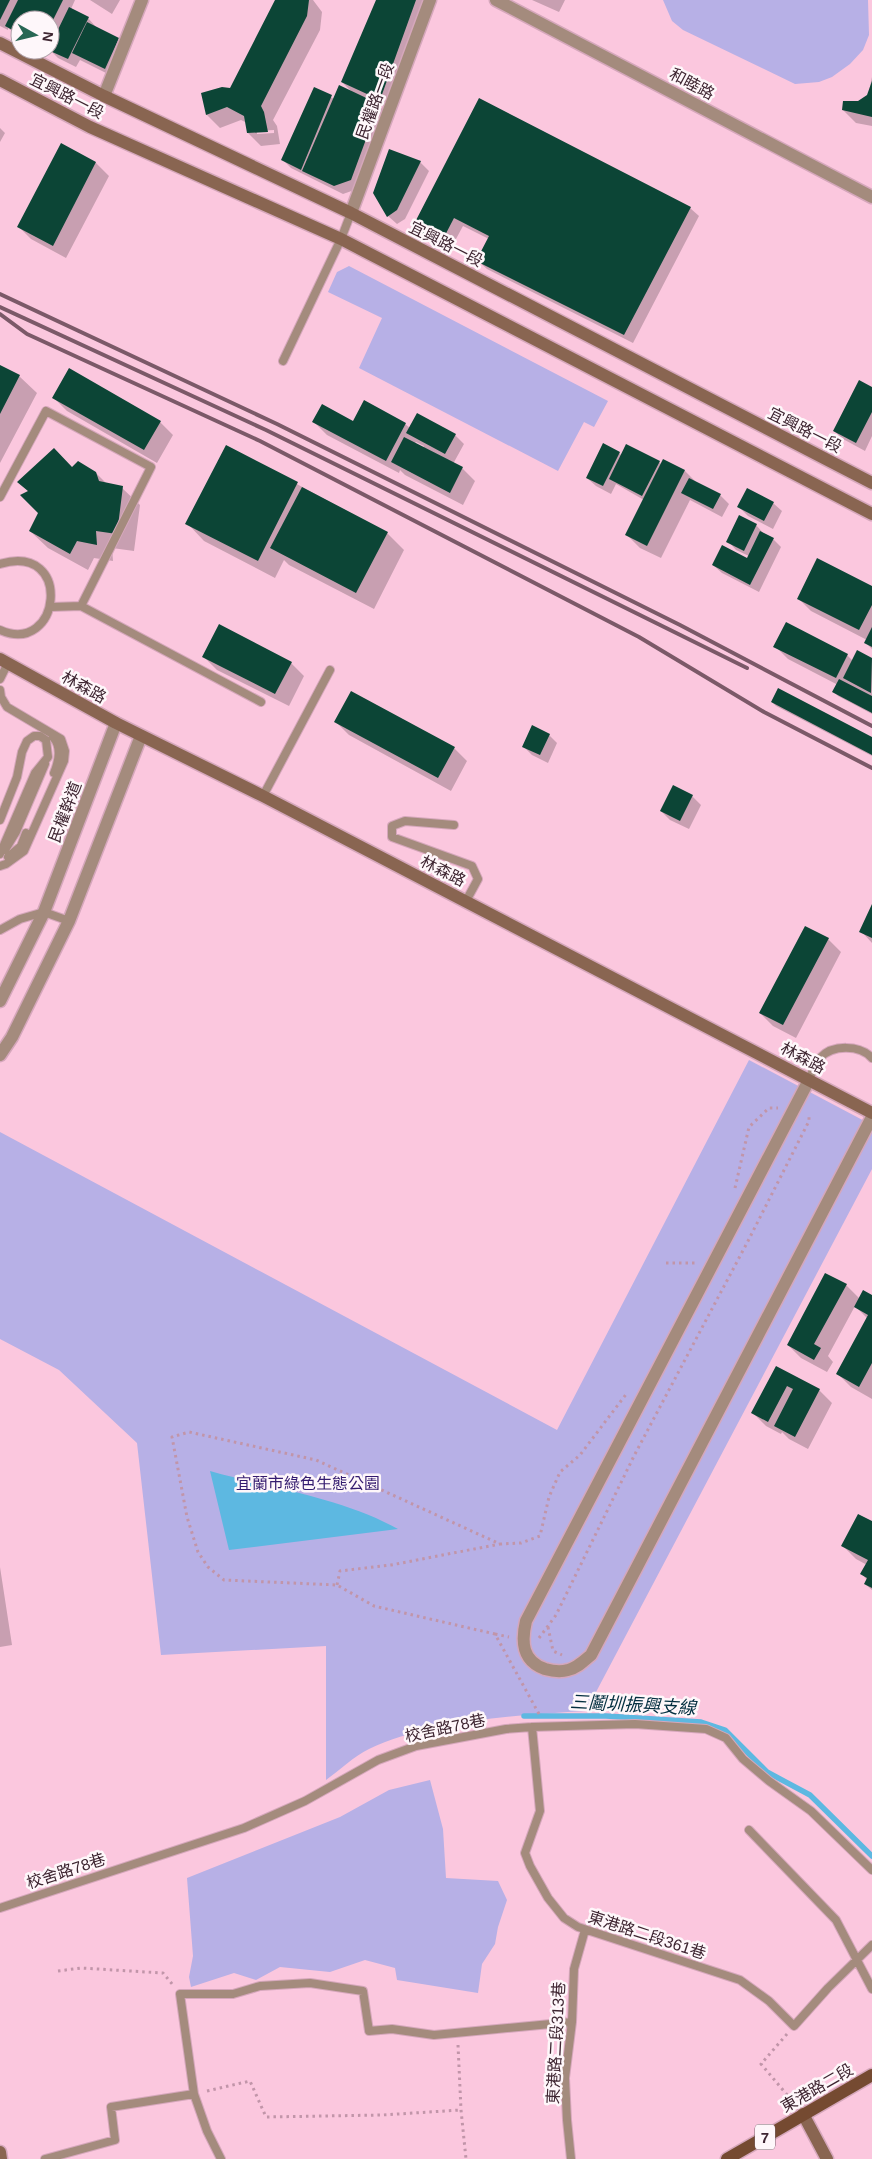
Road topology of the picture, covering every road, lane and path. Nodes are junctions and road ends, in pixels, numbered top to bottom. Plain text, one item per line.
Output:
1 (142, 0) edge
2 (430, 0) edge
3 (496, 0) edge
4 (0, 43) edge
5 (0, 80) edge
6 (104, 96) junction
7 (872, 197) edge
8 (351, 213) junction
9 (341, 240) junction
10 (283, 361) dead end
11 (872, 483) edge
12 (0, 497) edge
13 (872, 514) edge
14 (0, 564) edge
15 (81, 606) junction
16 (50, 608) junction
17 (1, 632) edge
18 (4, 661) edge
19 (330, 670) dead end
20 (0, 679) edge
21 (0, 690) edge
22 (261, 702) dead end
23 (116, 723) junction
24 (45, 729) junction
25 (142, 736) junction
26 (48, 757) junction
27 (263, 796) junction
28 (0, 820) edge
29 (454, 825) dead end
30 (0, 855) edge
31 (0, 864) edge
32 (466, 901) junction
33 (44, 912) junction
34 (70, 921) junction
35 (0, 930) edge
36 (0, 1001) edge
37 (0, 1055) edge
38 (872, 1058) edge
39 (809, 1080) junction
40 (794, 1107) junction
41 (872, 1113) edge
42 (872, 1117) edge
43 (734, 1189) dead end
44 (666, 1263) dead end
45 (697, 1271) dead end
46 (630, 1388) dead end
47 (500, 1544) junction
48 (337, 1585) junction
49 (495, 1634) junction
50 (524, 1641) junction
51 (538, 1714) dead end
52 (532, 1727) junction
53 (749, 1830) dead end
54 (872, 1870) edge
55 (0, 1908) edge
56 (585, 1930) junction
57 (872, 1945) edge
58 (857, 1960) junction
59 (58, 1971) dead end
60 (872, 1989) edge
61 (180, 1994) junction
62 (572, 2022) junction
63 (794, 2026) junction
64 (457, 2032) junction
65 (872, 2075) edge
66 (194, 2094) junction
67 (461, 2110) junction
68 (803, 2114) junction
69 (0, 2152) edge
70 (1, 2159) edge
71 (45, 2159) edge
72 (221, 2159) edge
73 (466, 2159) edge
74 (571, 2159) edge
75 (727, 2159) edge
76 (827, 2159) edge

1 - 6 street
2 - 8 street, 民權路一段
3 - 7 street, 和睦路
4 - 6 street, 宜興路一段
5 - 9 street, 宜興路一段
6 - 8 street, 宜興路一段
8 - 9 lane
8 - 11 street, 宜興路一段
9 - 10 lane
9 - 13 street, 宜興路一段
12 - 15 lane
14 - 16 lane
15 - 16 lane
15 - 22 lane
16 - 17 lane
18 - 20 lane
18 - 23 street, 林森路
19 - 27 lane
21 - 24 lane
23 - 25 street, 林森路
23 - 33 street, 民權幹道
24 - 26 lane
24 - 31 lane
25 - 27 street, 林森路
25 - 34 street
26 - 28 lane
26 - 30 lane
27 - 32 street, 林森路
29 - 32 lane
32 - 39 street, 林森路
33 - 34 lane
33 - 35 lane
33 - 36 street, 民權幹道
34 - 37 street
38 - 39 lane
39 - 40 street
39 - 41 street, 林森路
40 - 43 path
40 - 50 street
40 - 50 path
42 - 50 street
44 - 45 path
46 - 47 path
47 - 48 path
47 - 48 path
48 - 49 path
49 - 50 path
49 - 51 path
52 - 54 lane, 校舍路78巷
52 - 55 lane, 校舍路78巷
52 - 56 lane, 東港路二段361巷
53 - 58 lane
56 - 62 lane, 東港路二段313巷
56 - 63 lane, 東港路二段361巷
57 - 58 lane
58 - 60 lane
58 - 63 lane
59 - 61 path
61 - 64 lane
61 - 66 lane
62 - 64 lane
62 - 74 lane, 東港路二段313巷
63 - 68 path
64 - 67 path
65 - 68 main road, 東港路二段 / 7
66 - 67 path
66 - 71 lane
66 - 72 lane
67 - 73 path
68 - 75 main road, 東港路二段 / 7
68 - 76 street
69 - 70 street

